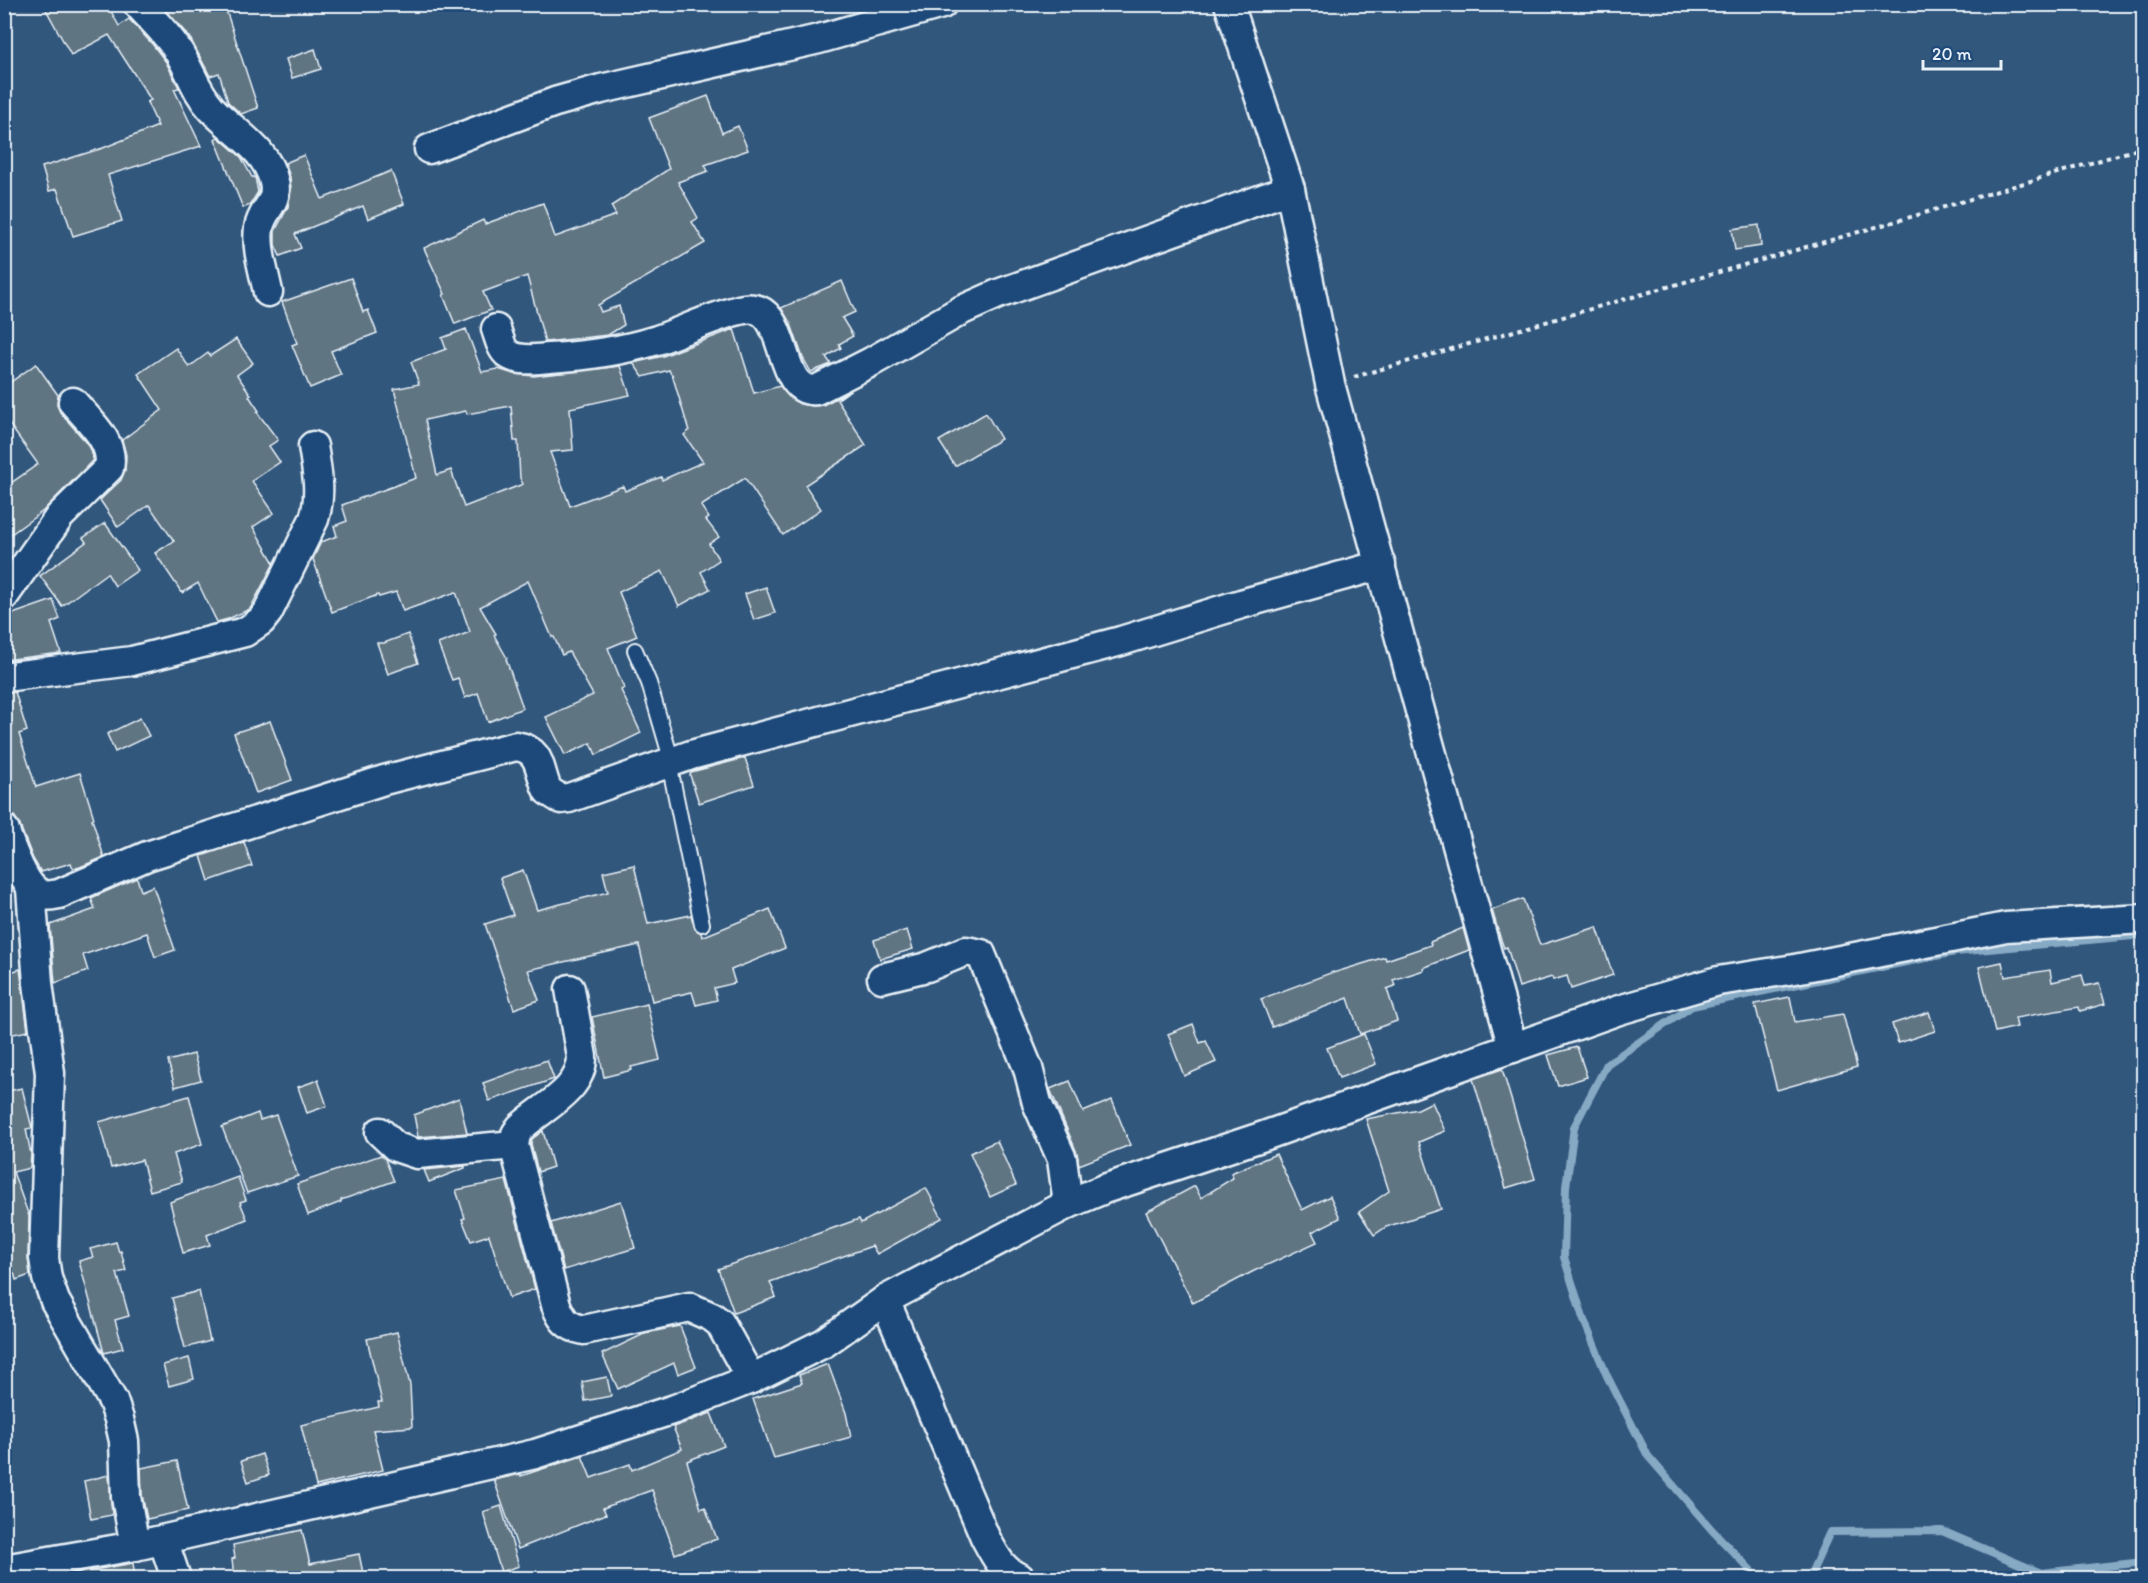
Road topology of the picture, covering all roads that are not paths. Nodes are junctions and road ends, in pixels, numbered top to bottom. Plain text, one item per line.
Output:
1 (138, 4) edge
2 (942, 4) edge
3 (1228, 4) edge
4 (429, 149) dead end
5 (1290, 189) junction
6 (268, 292) dead end
7 (496, 329) dead end
8 (73, 402) dead end
9 (313, 446) dead end
10 (1381, 565) junction
11 (4, 596) edge
12 (635, 650) dead end
13 (4, 677) edge
14 (671, 762) junction
15 (4, 829) edge
16 (31, 889) junction
17 (2144, 919) edge
18 (702, 924) dead end
19 (882, 978) dead end
20 (570, 989) dead end
21 (1513, 1048) junction
22 (380, 1132) dead end
23 (514, 1145) junction
24 (1068, 1204) junction
25 (885, 1300) junction
26 (751, 1379) junction
27 (163, 1540) junction
28 (135, 1546) junction
29 (20, 1570) edge
30 (176, 1578) edge
31 (1020, 1578) edge

1 - 6 street
2 - 4 street
3 - 5 street
5 - 7 street
5 - 10 street
8 - 11 street
9 - 13 street
10 - 14 street
10 - 21 street
12 - 14 lane
14 - 16 street
14 - 18 lane
15 - 16 street
16 - 28 street
17 - 21 street
19 - 24 street
20 - 23 street
21 - 24 street
22 - 23 street
23 - 26 street
24 - 25 street
25 - 26 street
25 - 31 street
26 - 27 street
27 - 28 street
27 - 30 street
28 - 29 street

